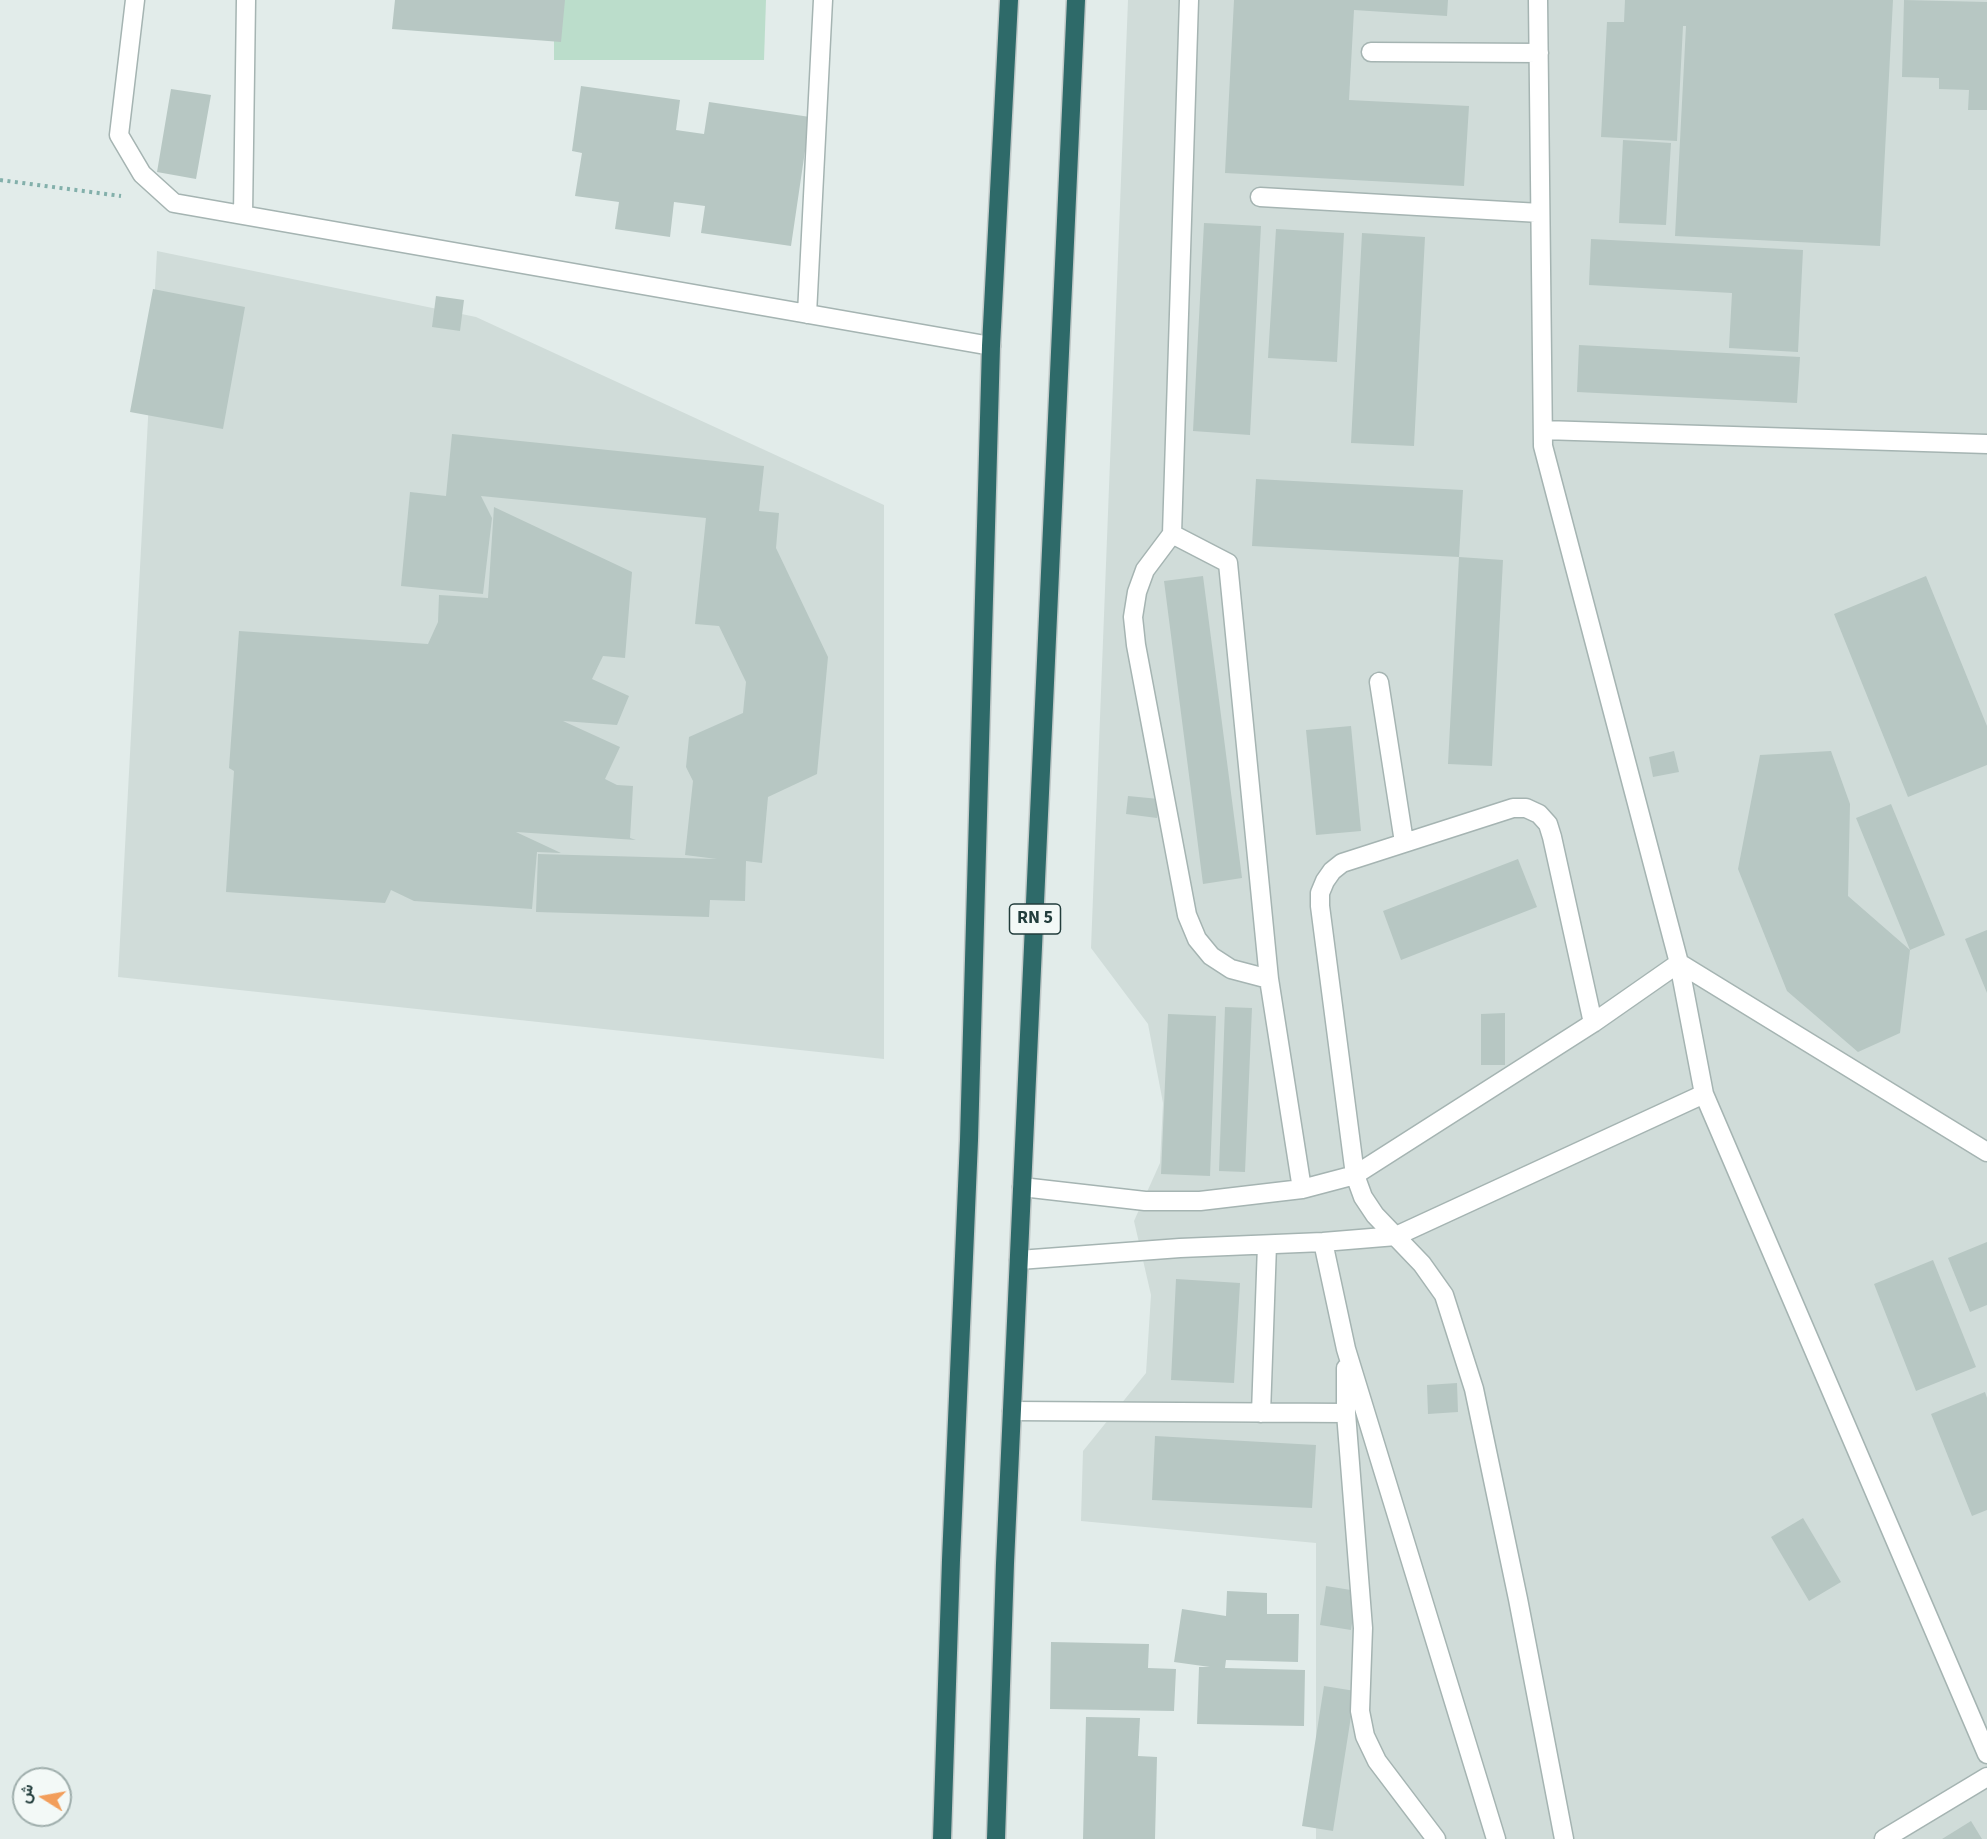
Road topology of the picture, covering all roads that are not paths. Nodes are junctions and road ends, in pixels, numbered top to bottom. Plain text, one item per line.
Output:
1 (135, 0) edge
2 (246, 0) edge
3 (823, 0) edge
4 (1009, 0) edge
5 (1076, 0) edge
6 (1189, 0) edge
7 (1538, 0) edge
8 (1371, 52) dead end
9 (1539, 53) junction
10 (1260, 197) dead end
11 (1540, 213) junction
12 (243, 215) junction
13 (807, 314) junction
14 (992, 346) junction
15 (1543, 430) junction
16 (1987, 444) edge
17 (1172, 534) junction
18 (1379, 682) dead end
19 (1404, 842) junction
20 (1679, 963) junction
21 (1269, 979) junction
22 (1593, 1023) junction
23 (1704, 1094) junction
24 (1987, 1152) edge
25 (1355, 1175) junction
26 (1022, 1187) junction
27 (1302, 1189) junction
28 (1396, 1236) junction
29 (1323, 1242) junction
30 (1267, 1245) junction
31 (1019, 1260) junction
32 (1346, 1348) junction
33 (1012, 1411) junction
34 (1261, 1413) junction
35 (1346, 1413) junction
36 (1987, 1754) edge
37 (1987, 1778) edge
38 (942, 1839) edge
39 (996, 1839) edge
40 (1436, 1839) edge
41 (1496, 1839) edge
42 (1564, 1839) edge
43 (1884, 1839) edge

1 - 12 street
2 - 12 street
3 - 13 street
4 - 14 highway
5 - 26 highway, RN 5
6 - 17 street
7 - 9 street
8 - 9 street
9 - 11 street
10 - 11 street
11 - 15 street
12 - 13 street
13 - 14 street
14 - 38 highway
15 - 16 street
15 - 20 street
17 - 21 street
17 - 21 street
18 - 19 street
19 - 22 street
19 - 25 street
20 - 22 street
20 - 23 street
20 - 24 street
21 - 27 street
22 - 25 street
23 - 28 street
23 - 36 street
25 - 27 street
25 - 28 street
26 - 27 street
26 - 31 highway, RN 5
28 - 29 street
28 - 42 street
29 - 30 street
29 - 32 street
30 - 31 street
30 - 34 street
31 - 33 highway, RN 5
32 - 35 street
32 - 41 street
33 - 34 street
33 - 39 highway, RN 5
34 - 35 street
35 - 40 street
37 - 43 street

